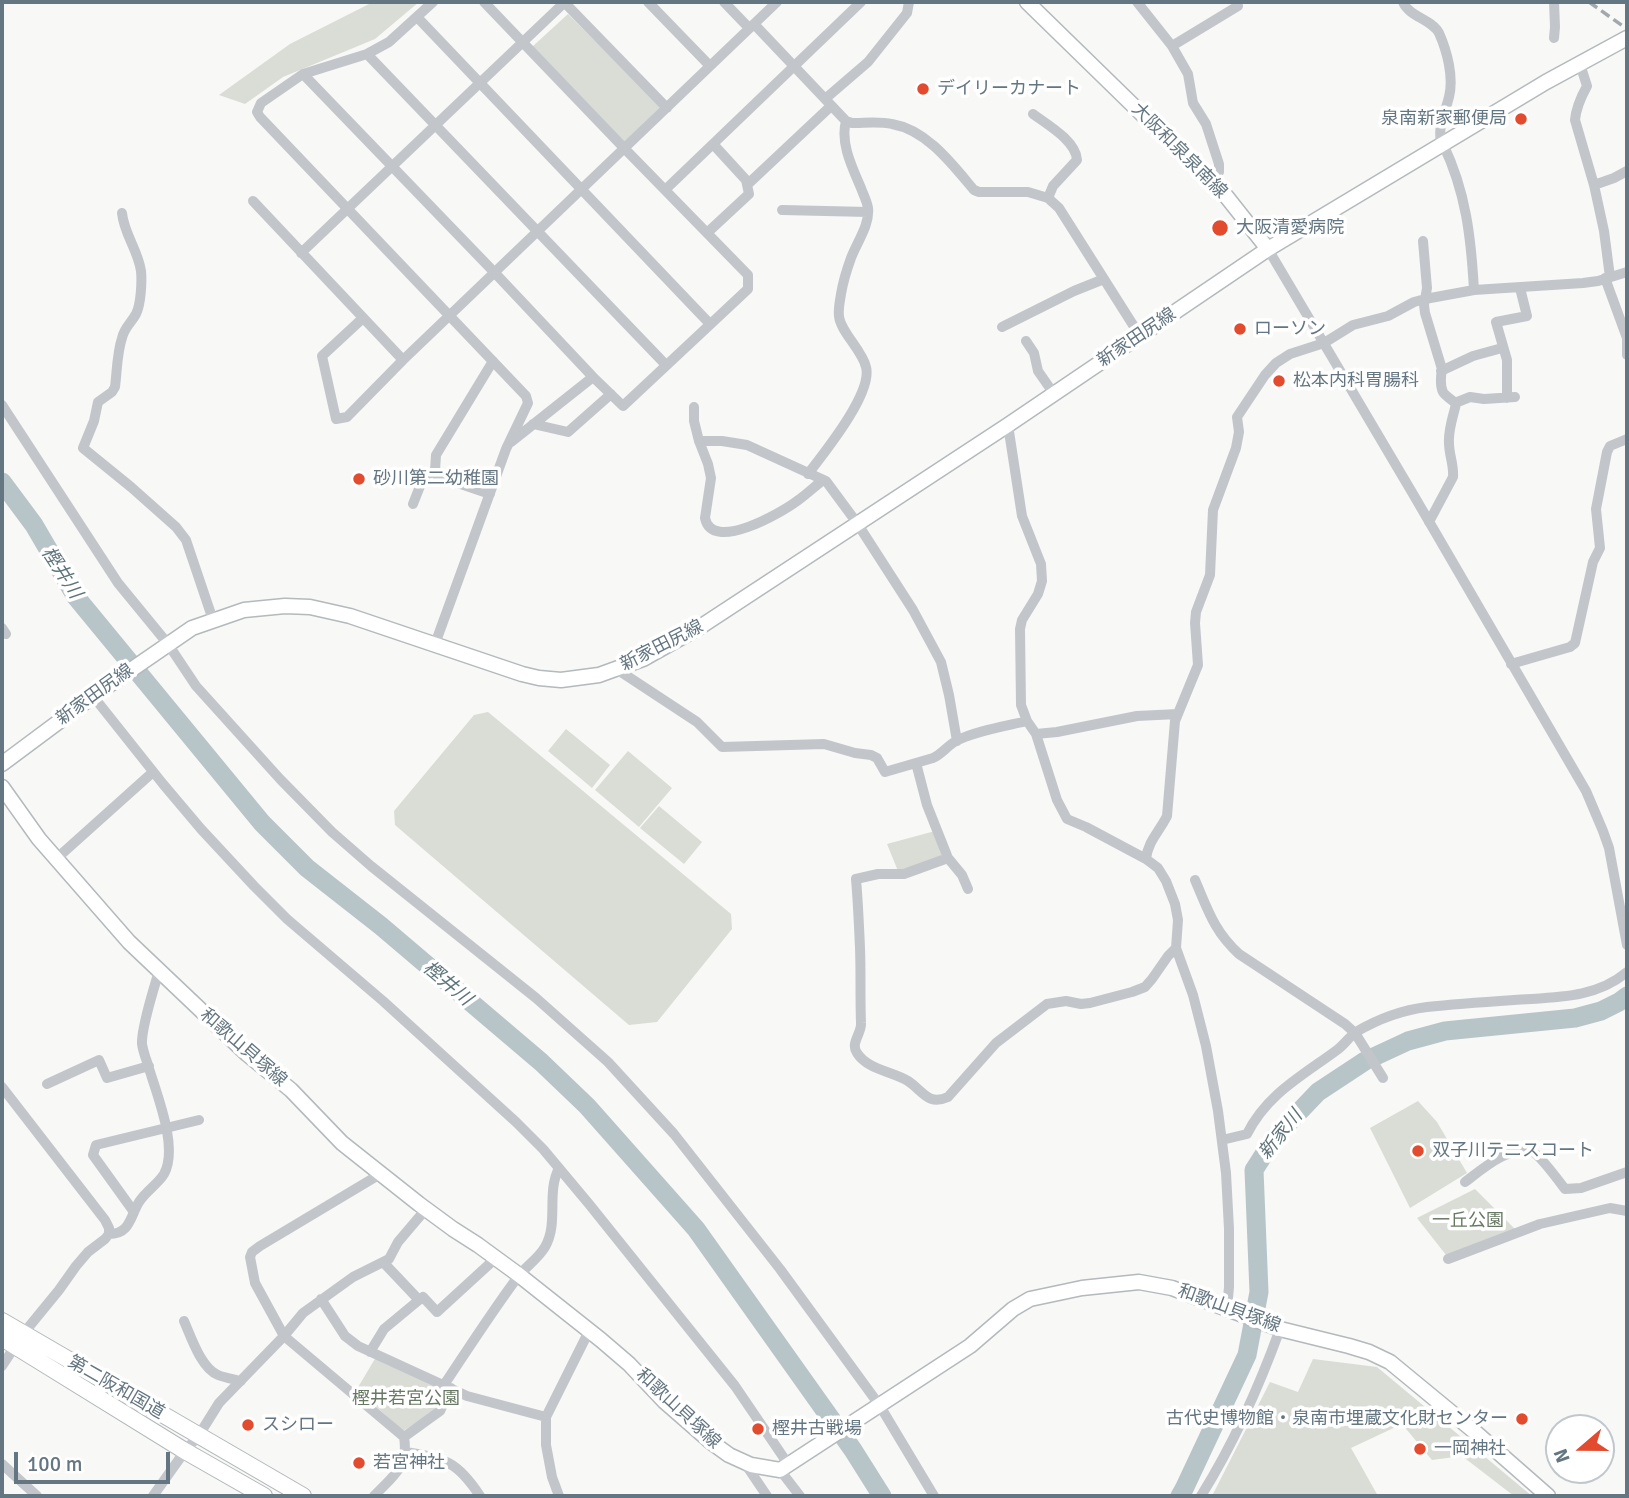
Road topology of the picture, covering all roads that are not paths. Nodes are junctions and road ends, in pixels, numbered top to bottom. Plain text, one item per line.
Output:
1 (433, 2) edge
2 (484, 2) edge
3 (564, 2) edge
4 (648, 2) edge
5 (724, 2) edge
6 (777, 2) edge
7 (861, 2) edge
8 (909, 2) edge
9 (1027, 2) edge
10 (1137, 2) edge
11 (1403, 2) edge
12 (1554, 2) edge
13 (1238, 6) dead end
14 (417, 17) junction
15 (752, 26) junction
16 (1554, 37) dead end
17 (1627, 38) edge
18 (522, 42) junction
19 (1172, 46) junction
20 (367, 54) junction
21 (1580, 64) junction
22 (710, 66) junction
23 (794, 66) junction
24 (303, 74) junction
25 (479, 83) junction
26 (828, 102) junction
27 (667, 108) junction
28 (1033, 114) dead end
29 (846, 121) junction
30 (436, 124) junction
31 (713, 144) junction
32 (1442, 144) junction
33 (624, 148) junction
34 (391, 166) junction
35 (1627, 171) edge
36 (1211, 182) junction
37 (748, 184) junction
38 (1594, 185) junction
39 (581, 189) junction
40 (665, 190) junction
41 (1048, 198) junction
42 (253, 201) dead end
43 (348, 209) junction
44 (782, 210) dead end
45 (868, 212) junction
46 (122, 214) dead end
47 (537, 231) junction
48 (708, 233) junction
49 (1423, 241) dead end
50 (1268, 249) junction
51 (301, 253) junction
52 (494, 272) junction
53 (1627, 272) edge
54 (1608, 278) junction
55 (1104, 279) junction
56 (1520, 288) junction
57 (1474, 290) junction
58 (1425, 299) junction
59 (449, 316) junction
60 (363, 318) junction
61 (710, 324) junction
62 (1002, 327) dead end
63 (1140, 336) junction
64 (1027, 341) dead end
65 (1324, 342) junction
66 (1502, 348) junction
67 (1627, 355) edge
68 (403, 360) junction
69 (493, 361) junction
70 (666, 365) junction
71 (1441, 371) junction
72 (593, 377) junction
73 (611, 394) junction
74 (1054, 394) junction
75 (528, 400) junction
76 (1455, 403) junction
77 (2, 405) edge
78 (694, 407) dead end
79 (545, 415) junction
80 (533, 424) junction
81 (1008, 425) junction
82 (1627, 439) edge
83 (699, 441) junction
84 (509, 444) junction
85 (435, 471) junction
86 (808, 474) junction
87 (822, 480) junction
88 (490, 494) junction
89 (413, 504) dead end
90 (1429, 522) junction
91 (857, 523) junction
92 (213, 620) junction
93 (166, 644) junction
94 (435, 645) junction
95 (1511, 664) junction
96 (618, 670) junction
97 (94, 695) junction
98 (1178, 714) junction
99 (1027, 722) junction
100 (1036, 734) junction
101 (957, 741) junction
102 (916, 763) junction
103 (2, 764) edge
104 (153, 772) junction
105 (2, 787) edge
106 (948, 858) junction
107 (56, 859) junction
108 (1146, 859) junction
109 (1195, 880) dead end
110 (968, 889) dead end
111 (1627, 945) edge
112 (1176, 948) junction
113 (159, 971) junction
114 (1627, 972) edge
115 (1355, 1033) junction
116 (149, 1066) junction
117 (1383, 1079) dead end
118 (47, 1084) dead end
119 (2, 1087) edge
120 (200, 1120) dead end
121 (166, 1128) junction
122 (1222, 1140) junction
123 (559, 1168) junction
124 (1627, 1172) edge
125 (382, 1173) junction
126 (1465, 1182) dead end
127 (426, 1209) junction
128 (1627, 1211) edge
129 (134, 1212) junction
130 (109, 1234) junction
131 (496, 1258) junction
132 (1448, 1259) dead end
133 (383, 1262) junction
134 (519, 1275) junction
135 (321, 1299) junction
136 (419, 1300) junction
137 (1229, 1310) junction
138 (2, 1321) edge
139 (184, 1321) dead end
140 (1276, 1327) junction
141 (589, 1331) junction
142 (284, 1336) junction
143 (13, 1340) edge
144 (370, 1352) junction
145 (2, 1366) edge
146 (241, 1381) junction
147 (447, 1386) junction
148 (877, 1408) junction
149 (546, 1417) junction
150 (199, 1436) junction
151 (404, 1437) junction
152 (185, 1451) junction
153 (406, 1452) junction
154 (744, 1462) junction
155 (2, 1464) edge
156 (784, 1467) junction
157 (37, 1496) edge
158 (153, 1496) edge
159 (264, 1496) edge
160 (303, 1496) edge
161 (374, 1496) edge
162 (480, 1496) edge
163 (559, 1496) edge
164 (767, 1496) edge
165 (800, 1496) edge
166 (933, 1496) edge
167 (1201, 1496) edge
168 (1548, 1496) edge

1 - 14 street
2 - 18 street
3 - 18 street
3 - 27 street
4 - 22 street
5 - 15 street
6 - 15 street
7 - 23 street
8 - 26 street
9 - 36 main road, 大阪和泉泉南線
10 - 19 street
11 - 32 street
12 - 16 street
13 - 19 street
14 - 20 street
14 - 25 street
15 - 22 street
15 - 23 street
17 - 21 main road
18 - 25 street
18 - 33 street
19 - 36 street
20 - 24 street
20 - 30 street
21 - 32 main road
21 - 38 street
22 - 27 street
23 - 26 street
23 - 31 street
24 - 34 street
24 - 43 street
25 - 30 street
25 - 39 street
26 - 29 street
26 - 37 street
27 - 33 street
28 - 41 street
29 - 41 street
29 - 45 street
30 - 34 street
30 - 47 street
31 - 37 street
31 - 40 street
32 - 50 main road
32 - 57 street
33 - 39 street
33 - 40 street
34 - 43 street
34 - 52 street
35 - 38 street
36 - 50 main road, 大阪和泉泉南線
37 - 48 street
38 - 54 street
39 - 47 street
39 - 61 street
40 - 48 street
41 - 55 street
42 - 51 street
43 - 51 street
43 - 59 street
44 - 45 street
45 - 86 street
46 - 92 street
47 - 52 street
47 - 70 street
48 - 61 street
49 - 58 street
50 - 63 main road, 新家田尻線
50 - 65 street
51 - 60 street
52 - 59 street
52 - 72 street
53 - 54 street
54 - 56 street
54 - 67 street
55 - 62 street
55 - 63 street
56 - 57 street
56 - 66 street
57 - 58 street
58 - 65 street
58 - 71 street
59 - 68 street
59 - 69 street
60 - 68 street
60 - 68 street
61 - 70 street
63 - 74 main road, 新家田尻線
64 - 74 street
65 - 90 street
65 - 98 street
66 - 71 street
66 - 76 street
69 - 75 street
69 - 85 street
70 - 73 street
71 - 76 street
72 - 73 street
72 - 79 street
73 - 80 street
74 - 81 main road, 新家田尻線
75 - 79 street
75 - 84 street
76 - 90 street
77 - 93 street
78 - 83 street
79 - 80 street
80 - 84 street
81 - 91 main road, 新家田尻線
81 - 99 street
82 - 95 street
83 - 86 street
83 - 87 street
84 - 88 street
85 - 88 street
85 - 89 street
86 - 87 street
87 - 91 street
88 - 94 street
90 - 95 street
91 - 96 main road, 新家田尻線
91 - 101 street
92 - 93 main road, 新家田尻線
92 - 94 main road, 新家田尻線
93 - 97 main road, 新家田尻線
93 - 148 street
94 - 96 main road, 新家田尻線
95 - 111 street
96 - 102 street
97 - 103 main road, 新家田尻線
97 - 104 street
98 - 100 street
98 - 108 street
99 - 100 street
99 - 101 street
100 - 108 street
101 - 102 street
102 - 106 street
104 - 107 street
104 - 123 street
105 - 107 main road, 和歌山貝塚線
106 - 110 street
106 - 112 street
107 - 113 main road, 和歌山貝塚線
108 - 112 street
109 - 115 street
112 - 122 street
113 - 116 street
113 - 125 main road, 和歌山貝塚線
114 - 115 street
115 - 117 street
115 - 122 street
116 - 118 street
116 - 121 street
119 - 130 street
120 - 121 street
121 - 129 street
121 - 129 street
122 - 137 street
123 - 134 street
123 - 156 street
124 - 126 street
125 - 127 main road, 和歌山貝塚線
125 - 142 street
127 - 131 main road, 和歌山貝塚線
127 - 133 street
128 - 132 street
129 - 130 street
130 - 143 street
131 - 134 main road, 和歌山貝塚線
131 - 136 street
133 - 135 street
133 - 136 street
134 - 141 main road, 和歌山貝塚線
134 - 147 street
135 - 142 street
135 - 144 street
136 - 144 street
137 - 140 main road, 和歌山貝塚線
137 - 148 main road, 和歌山貝塚線
138 - 143 highway, 第二阪和国道
139 - 146 street
140 - 167 street
140 - 168 main road, 和歌山貝塚線
141 - 149 street
141 - 154 main road, 和歌山貝塚線
142 - 146 street
142 - 151 street
143 - 145 street
143 - 150 highway, 第二阪和国道
143 - 152 highway, 第二阪和国道
144 - 147 street
146 - 150 street
147 - 149 street
147 - 151 street
148 - 156 main road, 和歌山貝塚線
148 - 166 street
149 - 163 street
150 - 152 street
150 - 160 highway, 第二阪和国道
151 - 153 street
152 - 158 street
152 - 159 highway, 第二阪和国道
153 - 161 street
153 - 162 street
154 - 156 main road, 和歌山貝塚線
154 - 164 street
155 - 157 street
156 - 165 street

